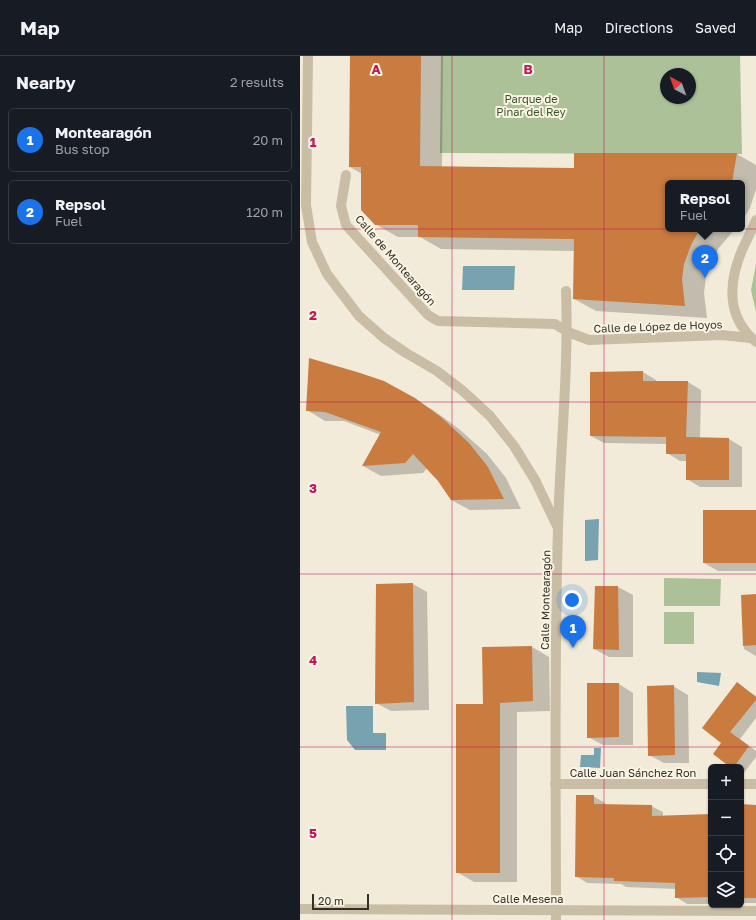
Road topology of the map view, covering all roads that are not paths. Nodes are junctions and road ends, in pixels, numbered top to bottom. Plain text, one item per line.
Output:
1 (308, 56) edge
2 (346, 175) dead end
3 (756, 220) edge
4 (754, 232) edge
5 (566, 291) dead end
6 (568, 332) junction
7 (753, 340) edge
8 (558, 528) junction
9 (555, 784) junction
10 (708, 784) edge
11 (744, 784) edge
12 (756, 784) edge
13 (300, 909) edge
14 (756, 912) edge
15 (556, 915) edge

1 - 8 street
2 - 6 street, Calle de Montearagón
3 - 4 street
4 - 7 street
5 - 6 street, Calle Montearagón
6 - 7 street, Calle de López de Hoyos
6 - 8 street, Calle Montearagón
8 - 9 street, Calle Montearagón
9 - 10 street, Calle Juan Sánchez Ron
9 - 15 street, Calle Montearagón
11 - 12 street
13 - 15 street, Calle Mesena
14 - 15 street, Calle Mesena

